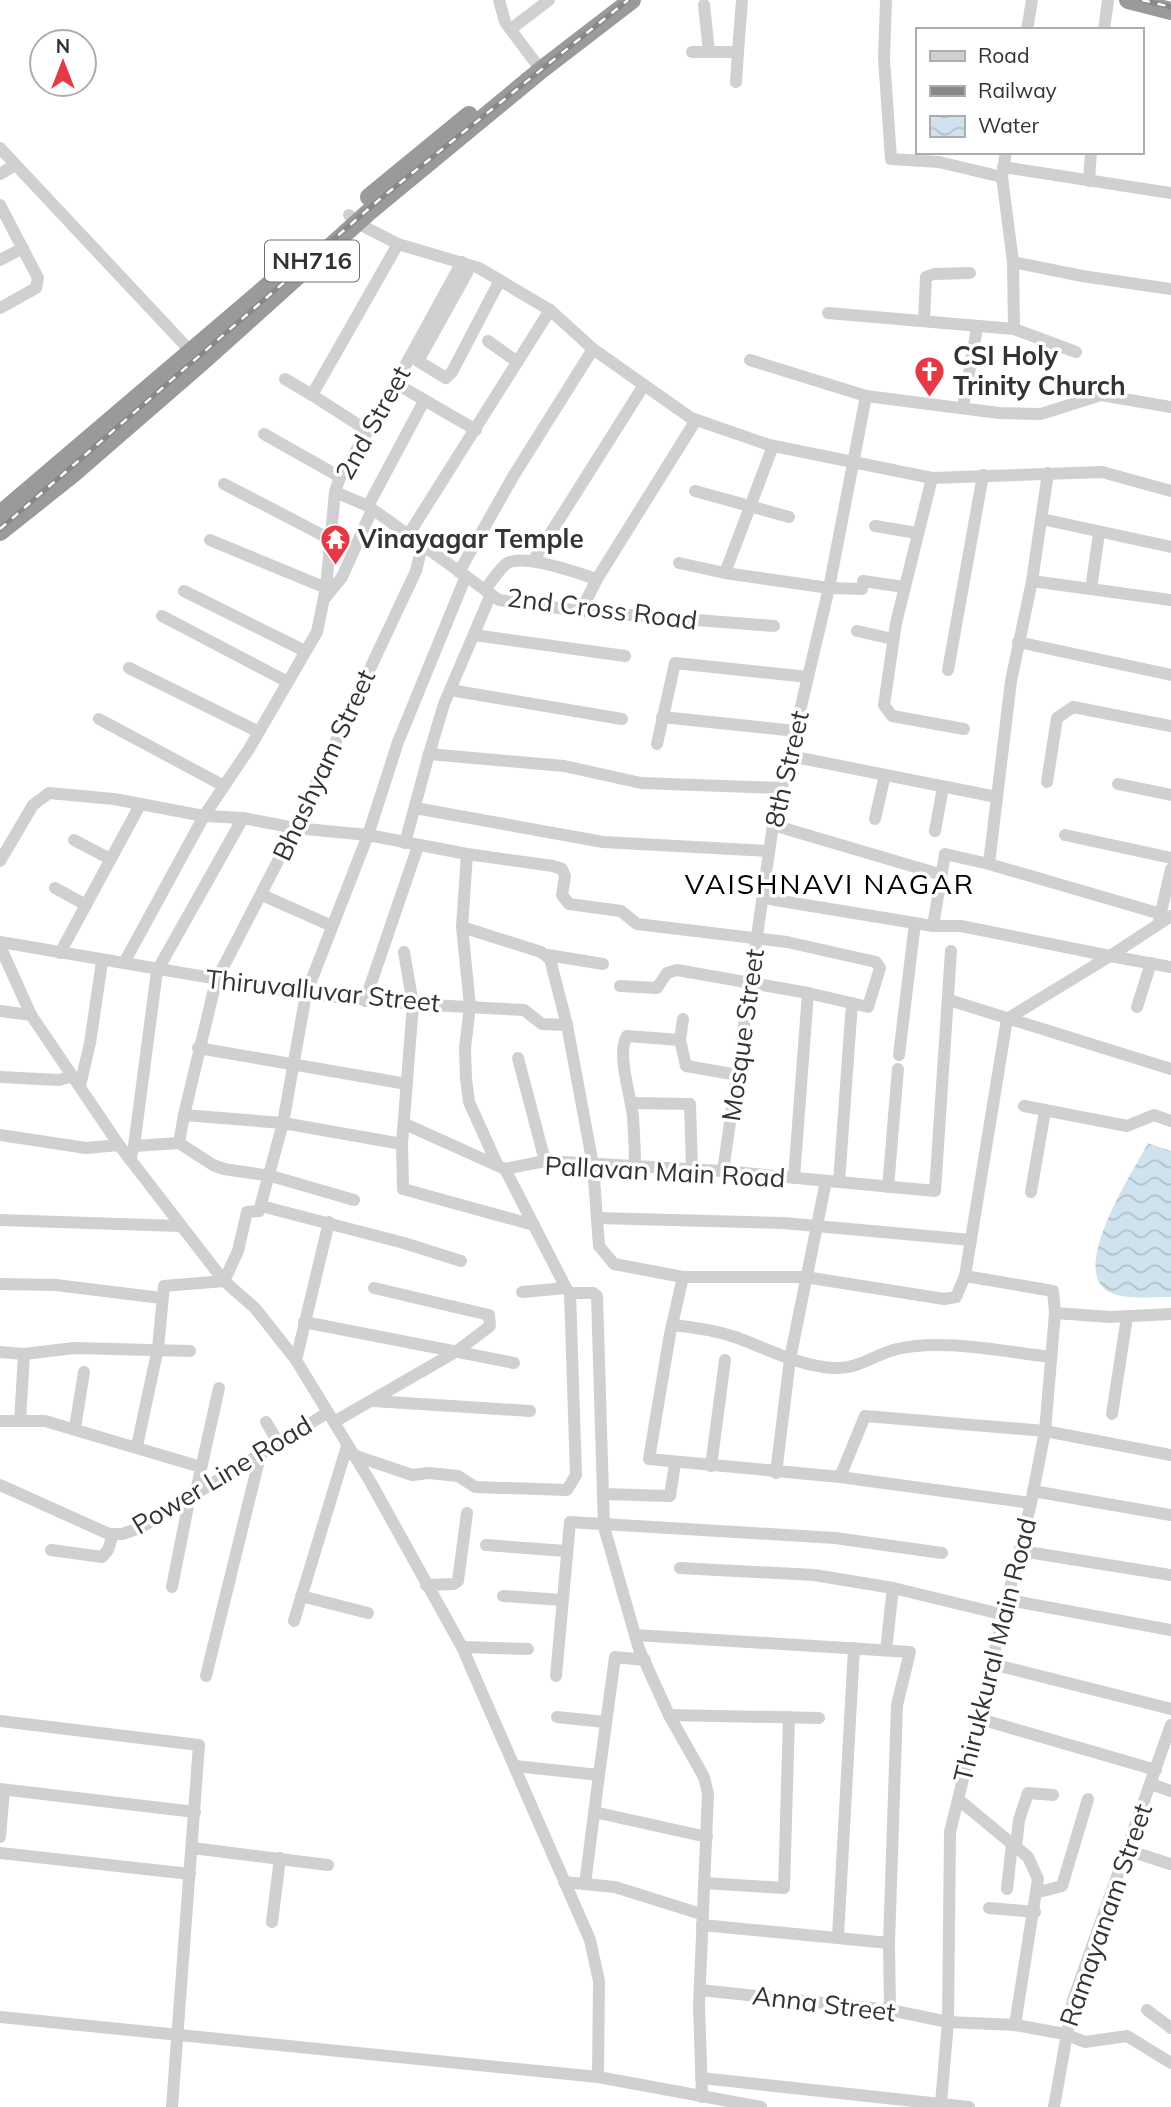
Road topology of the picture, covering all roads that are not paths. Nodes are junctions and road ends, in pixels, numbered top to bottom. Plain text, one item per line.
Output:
1 (499, 0) edge
2 (549, 0) edge
3 (616, 0) edge
4 (632, 0) edge
5 (743, 0) edge
6 (886, 0) edge
7 (1032, 0) edge
8 (1108, 0) edge
9 (1128, 0) edge
10 (704, 5) dead end
11 (1171, 11) edge
12 (1027, 28) edge
13 (1104, 28) edge
14 (511, 29) junction
15 (692, 52) dead end
16 (709, 52) junction
17 (738, 52) junction
18 (535, 62) junction
19 (736, 82) dead end
20 (0, 148) edge
21 (1006, 154) edge
22 (1091, 154) edge
23 (15, 165) junction
24 (1002, 172) junction
25 (0, 174) edge
26 (1088, 181) junction
27 (1171, 193) edge
28 (1, 210) edge
29 (362, 220) junction
30 (398, 244) junction
31 (23, 248) junction
32 (0, 260) edge
33 (1013, 262) junction
34 (462, 268) junction
35 (970, 273) dead end
36 (498, 285) junction
37 (1171, 289) edge
38 (0, 308) edge
39 (550, 310) junction
40 (828, 313) dead end
41 (924, 321) junction
42 (977, 328) junction
43 (1014, 329) junction
44 (488, 341) dead end
45 (593, 349) junction
46 (1076, 352) dead end
47 (196, 357) junction
48 (751, 360) dead end
49 (516, 361) junction
50 (285, 379) dead end
51 (395, 383) junction
52 (644, 385) junction
53 (312, 395) junction
54 (866, 396) junction
55 (424, 401) junction
56 (962, 407) junction
57 (1171, 407) edge
58 (696, 420) junction
59 (368, 430) junction
60 (476, 430) junction
61 (264, 434) dead end
62 (773, 446) junction
63 (855, 462) junction
64 (1048, 473) junction
65 (983, 475) junction
66 (340, 477) junction
67 (932, 478) junction
68 (224, 484) dead end
69 (695, 491) dead end
70 (1171, 491) edge
71 (335, 492) junction
72 (370, 508) junction
73 (751, 508) junction
74 (1, 513) edge
75 (789, 517) dead end
76 (1042, 519) junction
77 (875, 526) dead end
78 (0, 532) edge
79 (917, 533) junction
80 (1099, 533) junction
81 (407, 537) junction
82 (328, 538) junction
83 (210, 540) dead end
84 (422, 546) junction
85 (1171, 547) edge
86 (533, 561) junction
87 (679, 563) dead end
88 (725, 573) junction
89 (463, 574) junction
90 (597, 579) junction
91 (1032, 581) junction
92 (904, 587) junction
93 (830, 588) junction
94 (1091, 589) junction
95 (184, 591) dead end
96 (488, 592) junction
97 (325, 594) junction
98 (1171, 600) edge
99 (581, 611) junction
100 (162, 616) dead end
101 (774, 626) dead end
102 (857, 631) dead end
103 (474, 635) junction
104 (892, 639) junction
105 (1018, 642) junction
106 (305, 651) junction
107 (625, 656) dead end
108 (129, 668) dead end
109 (948, 670) dead end
110 (1171, 675) edge
111 (808, 677) junction
112 (286, 681) junction
113 (450, 690) junction
114 (662, 717) junction
115 (99, 719) dead end
116 (622, 719) dead end
117 (1171, 726) edge
118 (964, 729) dead end
119 (257, 731) junction
120 (796, 731) junction
121 (657, 744) dead end
122 (429, 754) junction
123 (790, 756) junction
124 (885, 775) junction
125 (1047, 782) dead end
126 (1118, 784) dead end
127 (224, 786) junction
128 (943, 787) junction
129 (781, 788) junction
130 (1171, 795) edge
131 (998, 797) junction
132 (139, 805) junction
133 (415, 808) junction
134 (204, 816) junction
135 (243, 818) junction
136 (875, 819) dead end
137 (773, 825) junction
138 (295, 828) junction
139 (935, 831) dead end
140 (368, 835) junction
141 (1065, 835) dead end
142 (74, 839) dead end
143 (411, 844) junction
144 (769, 851) junction
145 (467, 854) junction
146 (1171, 858) edge
147 (110, 859) junction
148 (0, 861) edge
149 (989, 864) junction
150 (1171, 869) edge
151 (939, 874) junction
152 (55, 888) dead end
153 (262, 895) junction
154 (764, 898) junction
155 (86, 905) junction
156 (1163, 918) edge
157 (915, 923) junction
158 (332, 926) junction
159 (933, 926) junction
160 (462, 927) junction
161 (758, 938) junction
162 (0, 944) edge
163 (951, 951) dead end
164 (404, 952) dead end
165 (60, 953) junction
166 (548, 956) junction
167 (1110, 956) junction
168 (103, 962) junction
169 (124, 963) junction
170 (1151, 963) junction
171 (603, 964) dead end
172 (1171, 967) edge
173 (157, 971) junction
174 (216, 981) junction
175 (751, 983) junction
176 (620, 985) dead end
177 (808, 993) junction
178 (306, 994) junction
179 (949, 1000) junction
180 (365, 1001) junction
181 (852, 1003) junction
182 (413, 1004) junction
183 (470, 1006) junction
184 (1137, 1007) dead end
185 (0, 1012) edge
186 (31, 1015) junction
187 (683, 1019) dead end
188 (1007, 1019) junction
189 (567, 1025) junction
190 (680, 1040) junction
191 (198, 1048) junction
192 (898, 1055) dead end
193 (518, 1058) dead end
194 (295, 1064) junction
195 (898, 1069) dead end
196 (1171, 1069) edge
197 (738, 1075) junction
198 (0, 1077) edge
199 (76, 1081) junction
200 (407, 1084) junction
201 (631, 1103) junction
202 (1024, 1106) dead end
203 (1045, 1111) junction
204 (184, 1115) junction
205 (1171, 1121) edge
206 (283, 1123) junction
207 (405, 1124) junction
208 (0, 1135) edge
209 (180, 1143) junction
210 (401, 1144) junction
211 (119, 1145) junction
212 (134, 1146) junction
213 (130, 1160) junction
214 (545, 1161) junction
215 (593, 1165) junction
216 (501, 1166) junction
217 (635, 1166) junction
218 (692, 1170) junction
219 (723, 1171) junction
220 (271, 1176) junction
221 (794, 1178) junction
222 (832, 1182) junction
223 (888, 1187) junction
224 (1031, 1192) dead end
225 (354, 1200) dead end
226 (261, 1206) junction
227 (598, 1217) junction
228 (0, 1220) edge
229 (329, 1222) junction
230 (534, 1225) junction
231 (179, 1226) junction
232 (818, 1227) junction
233 (971, 1240) junction
234 (461, 1261) dead end
235 (965, 1276) junction
236 (683, 1277) junction
237 (805, 1277) junction
238 (225, 1281) junction
239 (0, 1284) edge
240 (374, 1288) dead end
241 (568, 1290) junction
242 (522, 1292) dead end
243 (161, 1298) junction
244 (1055, 1313) junction
245 (1171, 1314) edge
246 (1127, 1317) junction
247 (304, 1322) junction
248 (672, 1325) junction
249 (158, 1348) junction
250 (190, 1351) dead end
251 (457, 1351) junction
252 (0, 1352) edge
253 (24, 1354) junction
254 (1051, 1357) junction
255 (790, 1359) junction
256 (296, 1360) junction
257 (725, 1360) dead end
258 (514, 1363) dead end
259 (84, 1372) dead end
260 (219, 1388) dead end
261 (372, 1401) junction
262 (530, 1411) dead end
263 (1112, 1414) dead end
264 (331, 1417) junction
265 (0, 1420) edge
266 (20, 1421) junction
267 (266, 1422) dead end
268 (75, 1428) junction
269 (1045, 1432) junction
270 (278, 1442) junction
271 (138, 1446) junction
272 (350, 1451) junction
273 (261, 1452) junction
274 (1171, 1455) edge
275 (674, 1462) junction
276 (711, 1466) junction
277 (201, 1467) junction
278 (776, 1473) junction
279 (840, 1477) junction
280 (0, 1485) edge
281 (193, 1493) junction
282 (603, 1494) junction
283 (1032, 1497) junction
284 (467, 1513) dead end
285 (1171, 1515) edge
286 (604, 1527) junction
287 (113, 1534) junction
288 (486, 1545) dead end
289 (51, 1549) dead end
290 (566, 1551) junction
291 (1021, 1551) junction
292 (942, 1553) dead end
293 (680, 1568) dead end
294 (1171, 1575) edge
295 (426, 1585) junction
296 (172, 1587) dead end
297 (893, 1588) junction
298 (301, 1596) junction
299 (503, 1596) dead end
300 (562, 1600) junction
301 (1008, 1600) junction
302 (369, 1613) dead end
303 (1005, 1615) junction
304 (294, 1621) dead end
305 (1171, 1630) edge
306 (635, 1635) junction
307 (462, 1647) junction
308 (854, 1648) junction
309 (528, 1649) dead end
310 (886, 1650) junction
311 (645, 1660) junction
312 (992, 1664) junction
313 (206, 1675) dead end
314 (556, 1676) dead end
315 (1171, 1709) edge
316 (669, 1715) junction
317 (557, 1717) dead end
318 (789, 1717) junction
319 (819, 1718) dead end
320 (980, 1719) junction
321 (0, 1721) edge
322 (605, 1722) junction
323 (1171, 1725) edge
324 (515, 1766) junction
325 (1156, 1770) junction
326 (600, 1775) junction
327 (1151, 1784) junction
328 (2, 1789) edge
329 (1171, 1791) edge
330 (1053, 1795) dead end
331 (1087, 1799) dead end
332 (959, 1800) junction
333 (195, 1812) junction
334 (594, 1812) junction
335 (0, 1837) edge
336 (707, 1837) junction
337 (1014, 1846) junction
338 (192, 1848) junction
339 (1127, 1850) junction
340 (0, 1853) edge
341 (280, 1858) junction
342 (1170, 1864) edge
343 (327, 1865) dead end
344 (190, 1874) junction
345 (564, 1882) junction
346 (704, 1882) junction
347 (585, 1884) junction
348 (1007, 1889) dead end
349 (1039, 1892) junction
350 (989, 1908) dead end
351 (1035, 1912) junction
352 (702, 1920) junction
353 (272, 1922) dead end
354 (838, 1937) junction
355 (889, 1943) junction
356 (700, 1990) junction
357 (890, 2010) junction
358 (1147, 2010) dead end
359 (0, 2017) edge
360 (948, 2022) junction
361 (1015, 2025) junction
362 (1171, 2028) edge
363 (177, 2035) junction
364 (1065, 2035) junction
365 (1171, 2063) edge
366 (598, 2077) junction
367 (701, 2078) junction
368 (702, 2097) junction
369 (941, 2104) junction
370 (172, 2107) edge
371 (761, 2107) edge
372 (969, 2107) edge
373 (1054, 2107) edge

1 - 14 street
2 - 14 street
3 - 18 highway, NH716
4 - 29 highway, NH716
5 - 17 street
6 - 24 street
7 - 12 street
8 - 13 street
9 - 11 highway
10 - 16 street
14 - 18 street
15 - 16 street
16 - 17 street
17 - 19 street
18 - 29 highway, NH716
20 - 23 street
21 - 24 street
22 - 26 street
23 - 25 street
23 - 47 street
24 - 26 street
24 - 33 street
26 - 27 street
28 - 31 street
29 - 30 street
29 - 47 highway, NH716
30 - 34 street
30 - 53 street
31 - 32 street
31 - 38 street
33 - 37 street
33 - 43 street
34 - 36 street
34 - 36 street
34 - 51 street, 2nd Street
35 - 41 street
36 - 39 street
39 - 45 street
39 - 49 street
40 - 41 street
41 - 42 street
42 - 43 street
42 - 56 street
43 - 46 street
44 - 49 street
45 - 52 street
45 - 89 street
47 - 74 highway, NH716
47 - 78 highway, NH716
48 - 54 street
49 - 60 street
50 - 53 street
51 - 55 street
51 - 59 street, 2nd Street
52 - 58 street
52 - 86 street
53 - 59 street
54 - 56 street
54 - 63 street, 8th Street
55 - 60 street
55 - 72 street
56 - 57 street
58 - 62 street
58 - 90 street
59 - 66 street, 2nd Street
60 - 81 street
61 - 66 street
62 - 63 street
62 - 73 street
63 - 67 street
63 - 93 street, 8th Street
64 - 65 street
64 - 70 street
64 - 76 street
65 - 67 street
65 - 109 street
66 - 71 street, 2nd Street
67 - 79 street
68 - 82 street
69 - 73 street
71 - 72 street, 2nd Cross Road
71 - 82 street, 2nd Street
72 - 81 street, 2nd Cross Road
72 - 97 street
73 - 75 street
73 - 88 street
76 - 80 street
76 - 91 street
77 - 79 street
79 - 92 street
80 - 85 street
80 - 94 street
81 - 84 street, 2nd Cross Road
82 - 97 street, 2nd Street
83 - 97 street
84 - 89 street, 2nd Cross Road
84 - 138 street, Bhashyam Street
86 - 90 street
86 - 96 street
87 - 88 street
88 - 93 street
89 - 96 street, 2nd Cross Road
89 - 140 street
90 - 99 street
91 - 94 street
91 - 105 street
92 - 93 street
92 - 104 street
93 - 111 street, 8th Street
94 - 98 street
95 - 106 street
96 - 99 street, 2nd Cross Road
96 - 103 street
97 - 106 street, 2nd Street
99 - 101 street, 2nd Cross Road
100 - 112 street
102 - 104 street
103 - 107 street
103 - 113 street
104 - 118 street
105 - 110 street
105 - 131 street
106 - 112 street, 2nd Street
108 - 119 street
111 - 114 street
111 - 120 street, 8th Street
112 - 119 street, 2nd Street
113 - 116 street
113 - 122 street
114 - 120 street
114 - 121 street
115 - 127 street
117 - 125 street
119 - 127 street, 2nd Street
120 - 123 street, 8th Street
122 - 129 street
122 - 133 street
123 - 124 street
123 - 129 street, 8th Street
124 - 128 street
124 - 136 street
126 - 130 street
127 - 134 street, 2nd Street
128 - 131 street
128 - 139 street
129 - 137 street, 8th Street
131 - 149 street
132 - 134 street
132 - 147 street
132 - 148 street
133 - 143 street
133 - 144 street
134 - 135 street
134 - 169 street, 2nd Street
135 - 138 street
135 - 173 street
137 - 144 street, 8th Street
137 - 151 street
138 - 140 street
138 - 153 street, Bhashyam Street
140 - 143 street
140 - 158 street
141 - 146 street
142 - 147 street
143 - 145 street
143 - 180 street
144 - 154 street, 8th Street
145 - 160 street
145 - 161 street
147 - 155 street
149 - 151 street
149 - 156 street
150 - 156 street
151 - 159 street
152 - 155 street
153 - 158 street
153 - 174 street, Bhashyam Street
154 - 157 street
154 - 161 street, Mosque Street
155 - 165 street
156 - 167 street
157 - 159 street
157 - 192 street
158 - 178 street
159 - 167 street
160 - 166 street
160 - 183 street
161 - 175 street, Mosque Street
161 - 181 street
162 - 165 street, Thiruvalluvar Street
162 - 186 street
163 - 179 street
164 - 182 street
165 - 168 street, Thiruvalluvar Street
166 - 171 street
166 - 189 street
167 - 170 street
167 - 188 street
168 - 169 street, Thiruvalluvar Street
168 - 199 street
169 - 173 street, Thiruvalluvar Street
170 - 172 street
170 - 184 street
173 - 174 street, Thiruvalluvar Street
173 - 212 street
174 - 178 street, Thiruvalluvar Street
174 - 191 street, Bhashyam Street
175 - 176 street
175 - 177 street
175 - 197 street, Mosque Street
177 - 181 street
177 - 221 street
178 - 180 street, Thiruvalluvar Street
178 - 194 street
179 - 188 street
179 - 223 street, Pallavan Main Road
180 - 182 street, Thiruvalluvar Street
181 - 222 street
182 - 183 street, Thiruvalluvar Street
182 - 200 street
183 - 189 street, Thiruvalluvar Street
183 - 216 street
185 - 186 street
186 - 199 street
187 - 190 street
188 - 196 street
188 - 233 street
189 - 215 street
190 - 197 street
190 - 201 street
191 - 194 street
191 - 204 street, Bhashyam Street
193 - 214 street
194 - 200 street
194 - 206 street
195 - 223 street
197 - 219 street, Mosque Street
198 - 199 street
199 - 211 street
200 - 207 street
201 - 217 street
201 - 218 street
202 - 203 street
203 - 205 street
203 - 224 street
204 - 206 street
204 - 209 street, Bhashyam Street
206 - 210 street
206 - 220 street
207 - 210 street
207 - 216 street
208 - 211 street
209 - 212 street
209 - 220 street
210 - 230 street
211 - 213 street
212 - 213 street
213 - 231 street
214 - 215 street, Pallavan Main Road
214 - 216 street, Pallavan Main Road
215 - 217 street, Pallavan Main Road
215 - 227 street
216 - 230 street
217 - 218 street, Pallavan Main Road
218 - 219 street, Pallavan Main Road
219 - 221 street, Pallavan Main Road
220 - 225 street
220 - 226 street
221 - 222 street, Pallavan Main Road
222 - 223 street, Pallavan Main Road
222 - 232 street
226 - 229 street
226 - 238 street
227 - 232 street
227 - 236 street
228 - 231 street
229 - 234 street
229 - 247 street
230 - 241 street
231 - 238 street
232 - 233 street
232 - 237 street
233 - 235 street
235 - 237 street
235 - 244 street
236 - 237 street
236 - 248 street
237 - 255 street
238 - 243 street
238 - 256 street
239 - 243 street
240 - 251 street, Power Line Road
241 - 242 street
241 - 272 street
241 - 282 street
243 - 249 street
244 - 246 street
244 - 254 street, Thirukkural Main Road
245 - 246 street
246 - 263 street
247 - 251 street
247 - 256 street
248 - 255 street
248 - 275 street
249 - 250 street
249 - 253 street
249 - 271 street
251 - 258 street
251 - 261 street, Power Line Road
252 - 253 street
253 - 266 street
254 - 255 street
254 - 269 street, Thirukkural Main Road
255 - 278 street
256 - 264 street
257 - 276 street
259 - 268 street
260 - 277 street
261 - 262 street
261 - 264 street, Power Line Road
264 - 270 street, Power Line Road
264 - 272 street
265 - 266 street
266 - 268 street
267 - 270 street
268 - 271 street
269 - 274 street
269 - 279 street
269 - 283 street, Thirukkural Main Road
270 - 273 street, Power Line Road
271 - 277 street
272 - 295 street
272 - 298 street
273 - 281 street, Power Line Road
273 - 313 street
275 - 276 street
275 - 282 street
276 - 278 street
277 - 281 street
278 - 279 street
279 - 283 street
280 - 287 street, Power Line Road
281 - 287 street, Power Line Road
281 - 296 street
282 - 286 street
283 - 285 street
283 - 291 street, Thirukkural Main Road
284 - 295 street
286 - 290 street
286 - 292 street
286 - 306 street
287 - 289 street
288 - 290 street
290 - 300 street
291 - 294 street
291 - 301 street, Thirukkural Main Road
293 - 297 street
295 - 307 street
297 - 303 street
297 - 310 street
298 - 302 street
298 - 304 street
299 - 300 street
300 - 314 street
301 - 303 street, Thirukkural Main Road
301 - 305 street
303 - 312 street, Thirukkural Main Road
306 - 308 street
306 - 311 street
307 - 309 street
307 - 324 street
308 - 310 street
308 - 354 street
310 - 355 street
311 - 316 street
311 - 322 street
312 - 315 street
312 - 320 street, Thirukkural Main Road
316 - 318 street
316 - 336 street
317 - 322 street
318 - 319 street
318 - 346 street
320 - 325 street
320 - 332 street, Thirukkural Main Road
321 - 333 street
322 - 326 street
323 - 325 street, Ramayanam Street
324 - 326 street
324 - 345 street
325 - 327 street, Ramayanam Street
326 - 334 street
327 - 329 street
327 - 339 street, Ramayanam Street
328 - 333 street
328 - 335 street
330 - 337 street
331 - 349 street
332 - 337 street
332 - 360 street, Thirukkural Main Road
333 - 338 street
334 - 336 street
334 - 347 street
336 - 346 street
337 - 348 street
337 - 349 street
338 - 341 street
338 - 344 street
339 - 342 street
339 - 364 street, Ramayanam Street
340 - 344 street
341 - 343 street
341 - 353 street
344 - 363 street
345 - 347 street
345 - 366 street
346 - 352 street
347 - 352 street
349 - 351 street
350 - 351 street
351 - 361 street
352 - 354 street
352 - 356 street
354 - 355 street
355 - 357 street
356 - 357 street, Anna Street
356 - 367 street
357 - 360 street, Anna Street
358 - 362 street
359 - 363 street
360 - 361 street, Anna Street
360 - 369 street, Thirukkural Main Road
361 - 364 street, Anna Street
363 - 366 street
363 - 370 street
364 - 365 street, Anna Street
364 - 373 street, Ramayanam Street
366 - 368 street
367 - 368 street
367 - 369 street
368 - 371 street
369 - 372 street

